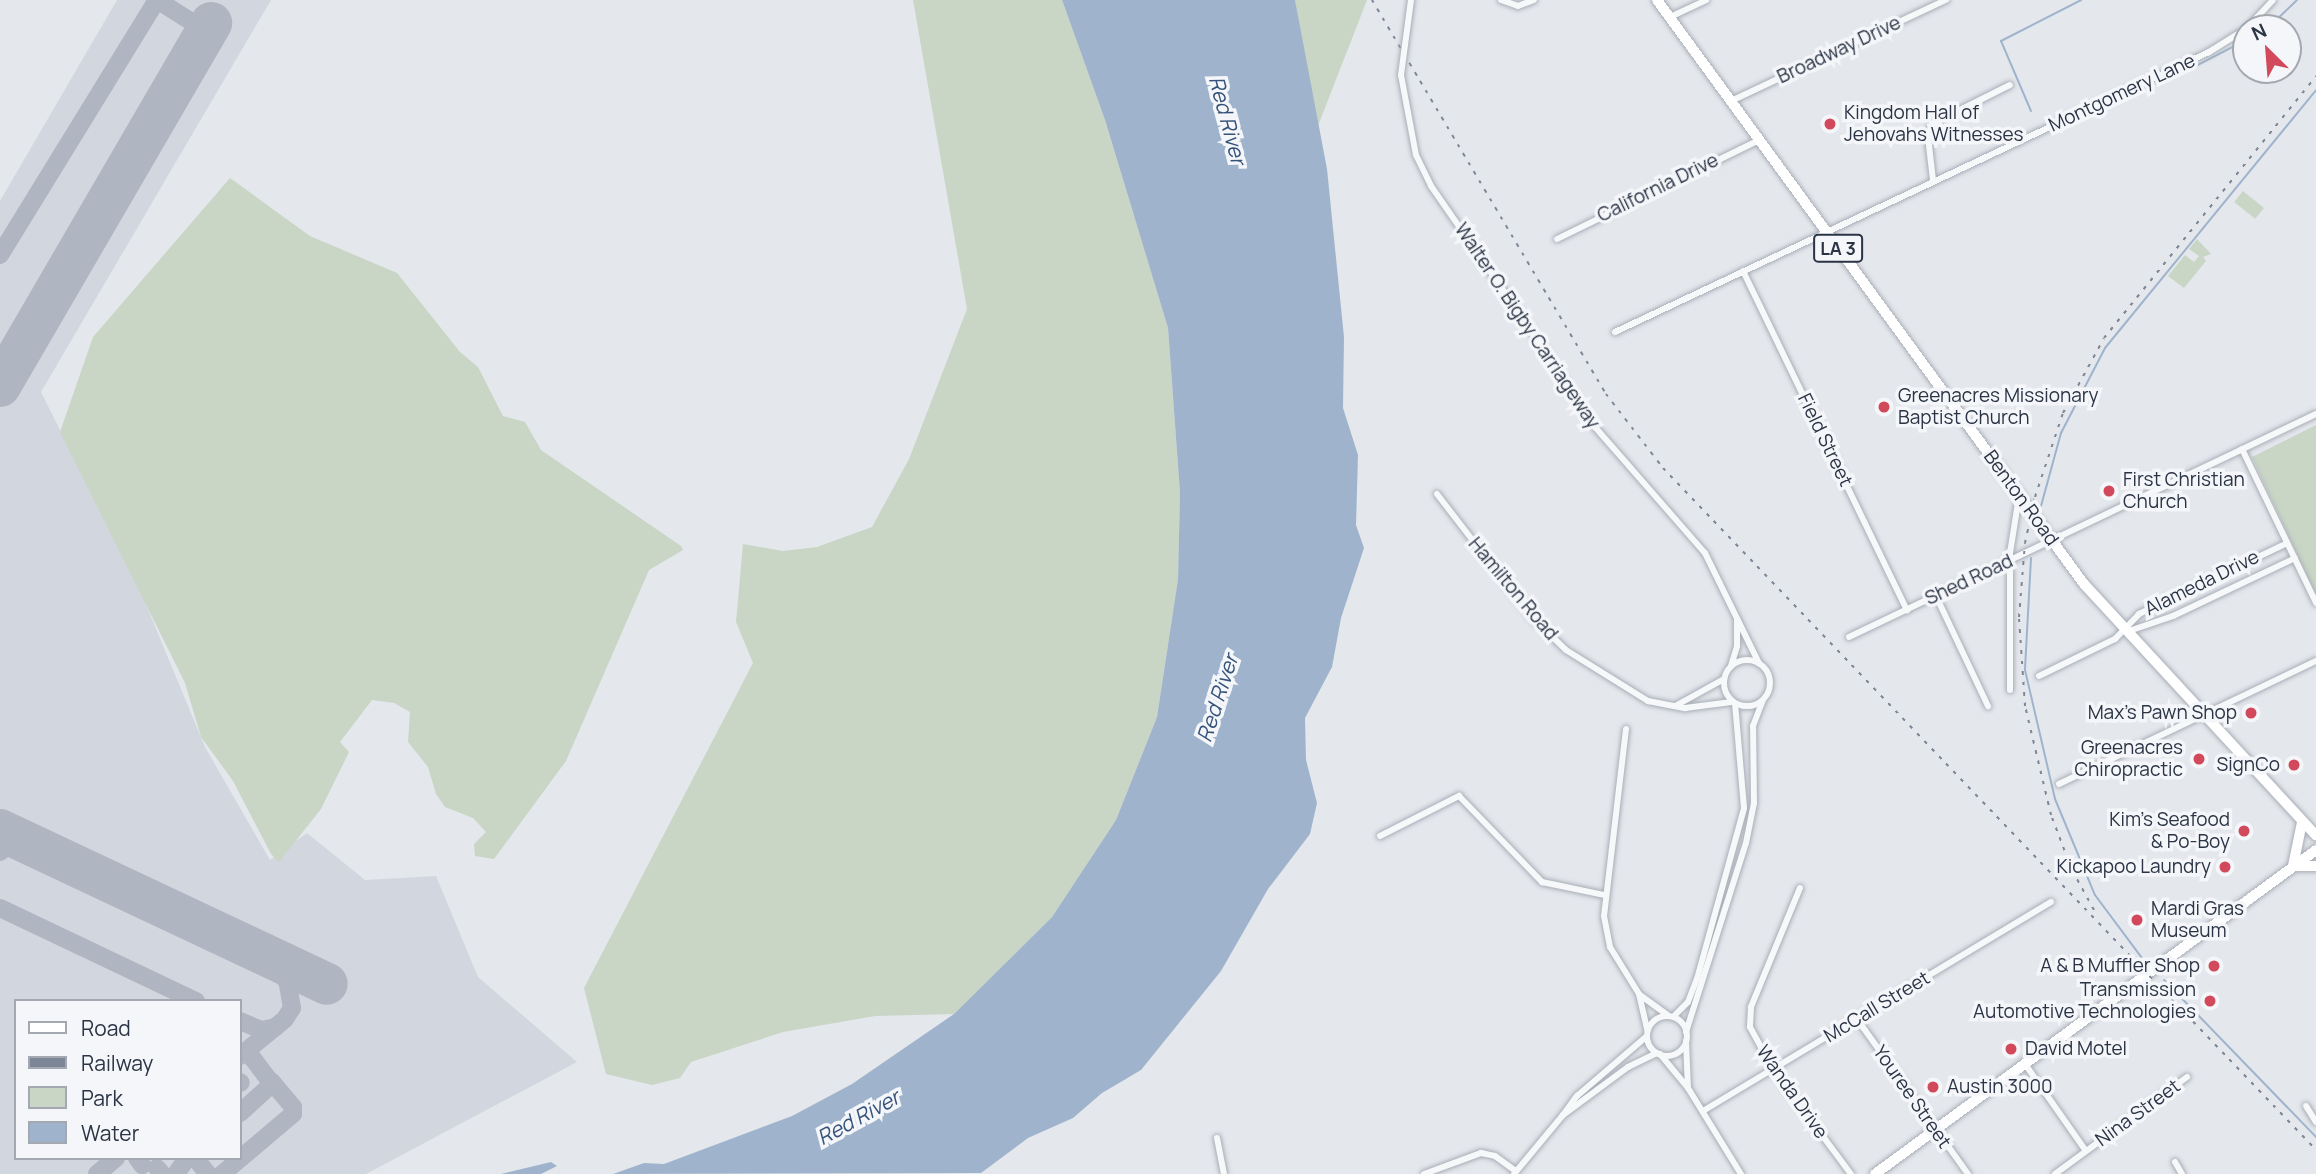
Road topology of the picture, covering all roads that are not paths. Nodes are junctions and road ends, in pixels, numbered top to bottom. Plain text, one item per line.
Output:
1 (1411, 0) edge
2 (1501, 0) edge
3 (1534, 0) edge
4 (1657, 0) edge
5 (1706, 0) edge
6 (1946, 0) edge
7 (2273, 0) edge
8 (2260, 14) edge
9 (1670, 18) junction
10 (2232, 37) edge
11 (2010, 85) dead end
12 (1731, 101) junction
13 (1759, 140) junction
14 (1933, 180) junction
15 (1827, 233) junction
16 (1557, 239) dead end
17 (1743, 271) junction
18 (1615, 332) dead end
19 (2316, 414) edge
20 (2242, 449) junction
21 (1437, 494) dead end
22 (2019, 496) junction
23 (2052, 541) junction
24 (2287, 543) junction
25 (2295, 558) junction
26 (2010, 561) junction
27 (1936, 596) junction
28 (2316, 603) edge
29 (1907, 610) junction
30 (1737, 617) junction
31 (2124, 632) junction
32 (1849, 637) dead end
33 (2316, 661) edge
34 (1759, 663) junction
35 (1731, 666) junction
36 (2039, 676) dead end
37 (1724, 680) junction
38 (2010, 690) dead end
39 (1762, 702) junction
40 (1734, 703) junction
41 (1675, 706) junction
42 (1989, 706) dead end
43 (2202, 715) junction
44 (1626, 729) dead end
45 (2059, 784) dead end
46 (2302, 822) junction
47 (2316, 824) edge
48 (2316, 835) edge
49 (1380, 836) dead end
50 (2316, 850) edge
51 (2294, 866) junction
52 (2316, 866) edge
53 (1800, 888) dead end
54 (1604, 895) junction
55 (2051, 902) dead end
56 (1639, 994) junction
57 (1672, 1017) junction
58 (1857, 1019) junction
59 (1647, 1033) junction
60 (1686, 1036) junction
61 (1658, 1054) junction
62 (2025, 1064) junction
63 (1773, 1069) junction
64 (2187, 1077) dead end
65 (1688, 1088) junction
66 (2306, 1106) dead end
67 (1703, 1111) junction
68 (1563, 1115) junction
69 (2316, 1122) edge
70 (1935, 1130) junction
71 (1217, 1138) dead end
72 (2086, 1151) junction
73 (2175, 1162) dead end
74 (1515, 1172) edge
75 (1224, 1174) edge
76 (1424, 1174) edge
77 (1741, 1174) edge
78 (1851, 1174) edge
79 (1875, 1174) edge
80 (1968, 1174) edge
81 (2054, 1174) edge
82 (2182, 1174) edge

1 - 30 street, Walter O. Bigby Carriageway, bridge
2 - 3 street
4 - 9 main road, Benton Road / LA 3
5 - 9 street
6 - 12 street, Broadway Drive
7 - 8 street, Montgomery Lane
9 - 12 main road, Benton Road / LA 3
10 - 14 street, Montgomery Lane
11 - 14 street
12 - 13 main road, Benton Road / LA 3
13 - 15 main road, Benton Road / LA 3
13 - 16 street, California Drive
14 - 15 street, Montgomery Lane
15 - 17 street, Montgomery Lane
15 - 22 main road, Benton Road / LA 3
17 - 18 street, Montgomery Lane
17 - 29 street, Field Street
19 - 20 street, Shed Road
20 - 23 street, Shed Road
20 - 24 street
21 - 41 street, Hamilton Road
22 - 23 main road, Benton Road / LA 3
22 - 26 street
23 - 26 street, Shed Road
23 - 31 main road, Benton Road / LA 3
24 - 25 street
24 - 31 street, Alameda Drive
25 - 28 street
25 - 31 street, Alameda Drive
26 - 27 street, Shed Road
26 - 38 street
27 - 29 street, Shed Road
27 - 42 street
29 - 32 street, Shed Road
30 - 34 street, Walter O. Bigby Carriageway
30 - 35 street, Walter O. Bigby Carriageway
31 - 36 street, Alameda Drive
31 - 43 main road, Benton Road / LA 3
33 - 43 street
34 - 35 street
34 - 39 street
35 - 37 street
37 - 40 street
37 - 41 street
39 - 40 street
39 - 60 street
40 - 41 street, Hamilton Road
40 - 57 street
43 - 45 street
43 - 46 main road, Benton Road / LA 3
44 - 54 street
46 - 47 main road
46 - 48 main road, Benton Road / LA 3
46 - 51 main road
49 - 54 street
50 - 51 main road
51 - 52 main road
51 - 62 main road
53 - 63 street, Wanda Drive
54 - 56 street
55 - 58 street, McCall Street
56 - 57 street
56 - 59 street
57 - 59 street
57 - 60 street
58 - 63 street, McCall Street
58 - 70 street, Youree Street
59 - 61 street
59 - 68 street
60 - 61 street
60 - 65 street
61 - 65 street
61 - 68 street
62 - 70 main road
62 - 72 street
63 - 67 street, McCall Street
63 - 78 street, Wanda Drive
64 - 72 street, Nina Street
65 - 67 street
66 - 69 street
67 - 77 street
68 - 74 street
70 - 79 main road
70 - 80 street, Youree Street
71 - 75 street
72 - 81 street, Nina Street
73 - 82 street
74 - 76 street

